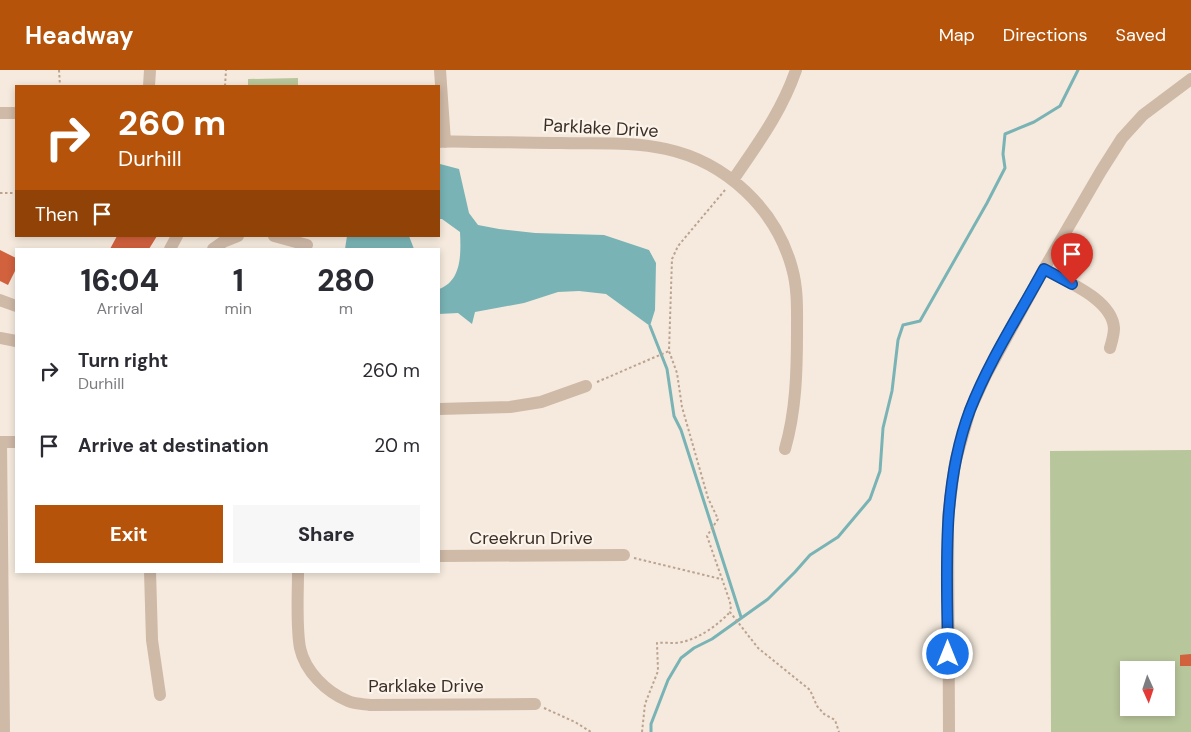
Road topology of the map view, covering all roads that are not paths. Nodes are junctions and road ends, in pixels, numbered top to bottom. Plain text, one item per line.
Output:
1 (150, 70) edge
2 (440, 70) edge
3 (796, 70) edge
4 (1191, 79) edge
5 (149, 85) edge
6 (0, 113) edge
7 (15, 113) edge
8 (442, 142) edge
9 (732, 180) junction
10 (236, 237) edge
11 (279, 237) edge
12 (308, 243) edge
13 (214, 248) edge
14 (1044, 269) junction
15 (0, 300) edge
16 (15, 306) edge
17 (0, 338) edge
18 (15, 341) edge
19 (1110, 348) dead end
20 (586, 386) road end
21 (440, 409) edge
22 (1, 442) edge
23 (15, 442) edge
24 (785, 449) dead end
25 (624, 555) road end
26 (440, 556) edge
27 (150, 573) edge
28 (298, 573) edge
29 (160, 695) dead end
30 (535, 704) road end
31 (4, 732) edge
32 (948, 732) edge

1 - 5 street
2 - 8 street
3 - 9 street
4 - 14 street
6 - 7 street
8 - 9 street, Parklake Drive
9 - 24 street, Parklake Drive
10 - 13 street
11 - 12 street
14 - 19 street
14 - 32 street
15 - 16 street
17 - 18 street
20 - 21 street
22 - 23 street
22 - 31 street
25 - 26 street, Creekrun Drive
27 - 29 street
28 - 30 street, Parklake Drive

